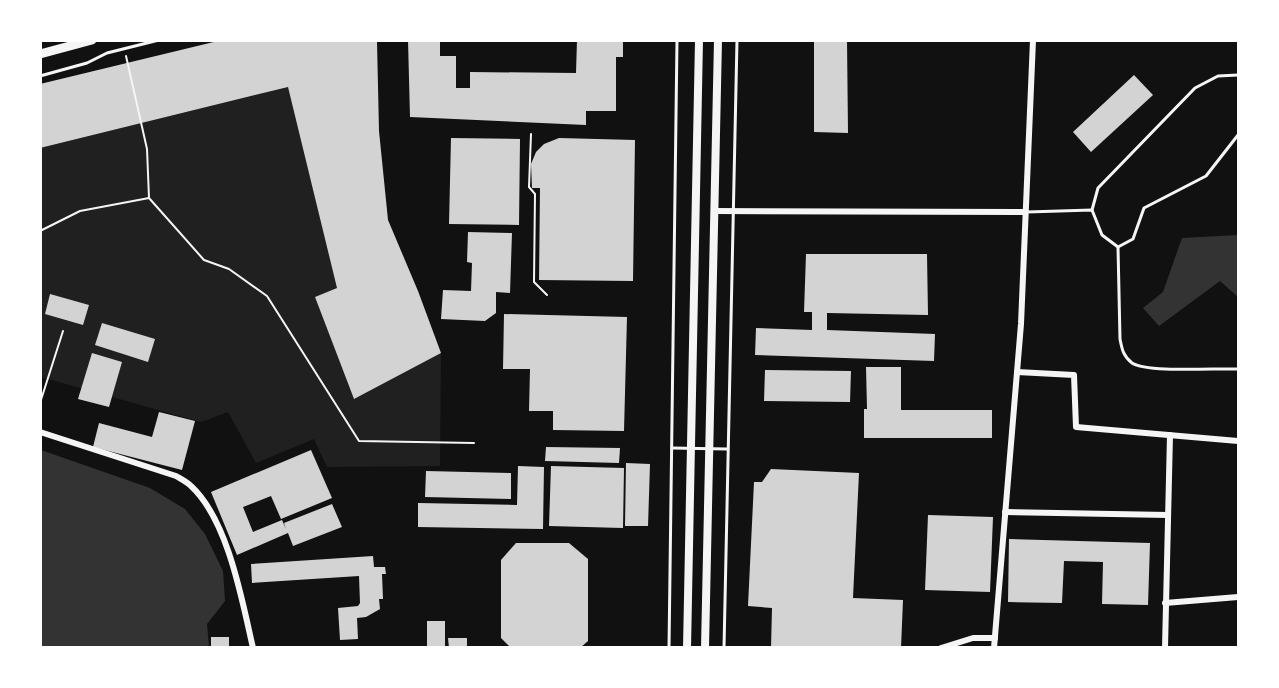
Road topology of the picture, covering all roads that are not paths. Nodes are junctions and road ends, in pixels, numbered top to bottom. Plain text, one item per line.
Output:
1 (92, 40) edge
2 (159, 40) edge
3 (678, 40) edge
4 (699, 40) edge
5 (718, 40) edge
6 (737, 40) edge
7 (1034, 40) edge
8 (40, 54) edge
9 (1239, 75) edge
10 (40, 76) edge
11 (1239, 135) edge
12 (1092, 210) junction
13 (714, 211) junction
14 (733, 211) junction
15 (1025, 212) junction
16 (1118, 247) junction
17 (1239, 369) edge
18 (1017, 372) junction
19 (40, 432) edge
20 (1170, 435) junction
21 (1239, 441) edge
22 (672, 448) junction
23 (691, 448) junction
24 (710, 448) junction
25 (728, 449) junction
26 (1005, 512) junction
27 (1168, 515) junction
28 (1239, 597) edge
29 (1166, 603) junction
30 (995, 638) junction
31 (253, 648) edge
32 (669, 648) edge
33 (687, 648) edge
34 (705, 648) edge
35 (724, 648) edge
36 (941, 648) edge
37 (994, 648) edge
38 (1165, 648) edge

1 - 8 main road
2 - 10 lane
3 - 22 lane
4 - 23 main road
5 - 13 main road
6 - 14 lane
7 - 15 street
9 - 12 lane
11 - 16 lane
12 - 15 lane
12 - 16 lane
13 - 14 street
13 - 24 main road
14 - 15 street
14 - 25 lane
15 - 18 street
16 - 17 lane
18 - 20 street
18 - 26 street
19 - 31 street
20 - 21 street
20 - 27 street
22 - 23 lane
22 - 32 lane
23 - 24 lane
23 - 33 main road
24 - 25 lane
24 - 34 main road
25 - 35 lane
26 - 27 street
26 - 30 street
27 - 29 street
28 - 29 street
29 - 38 street
30 - 36 street
30 - 37 street

